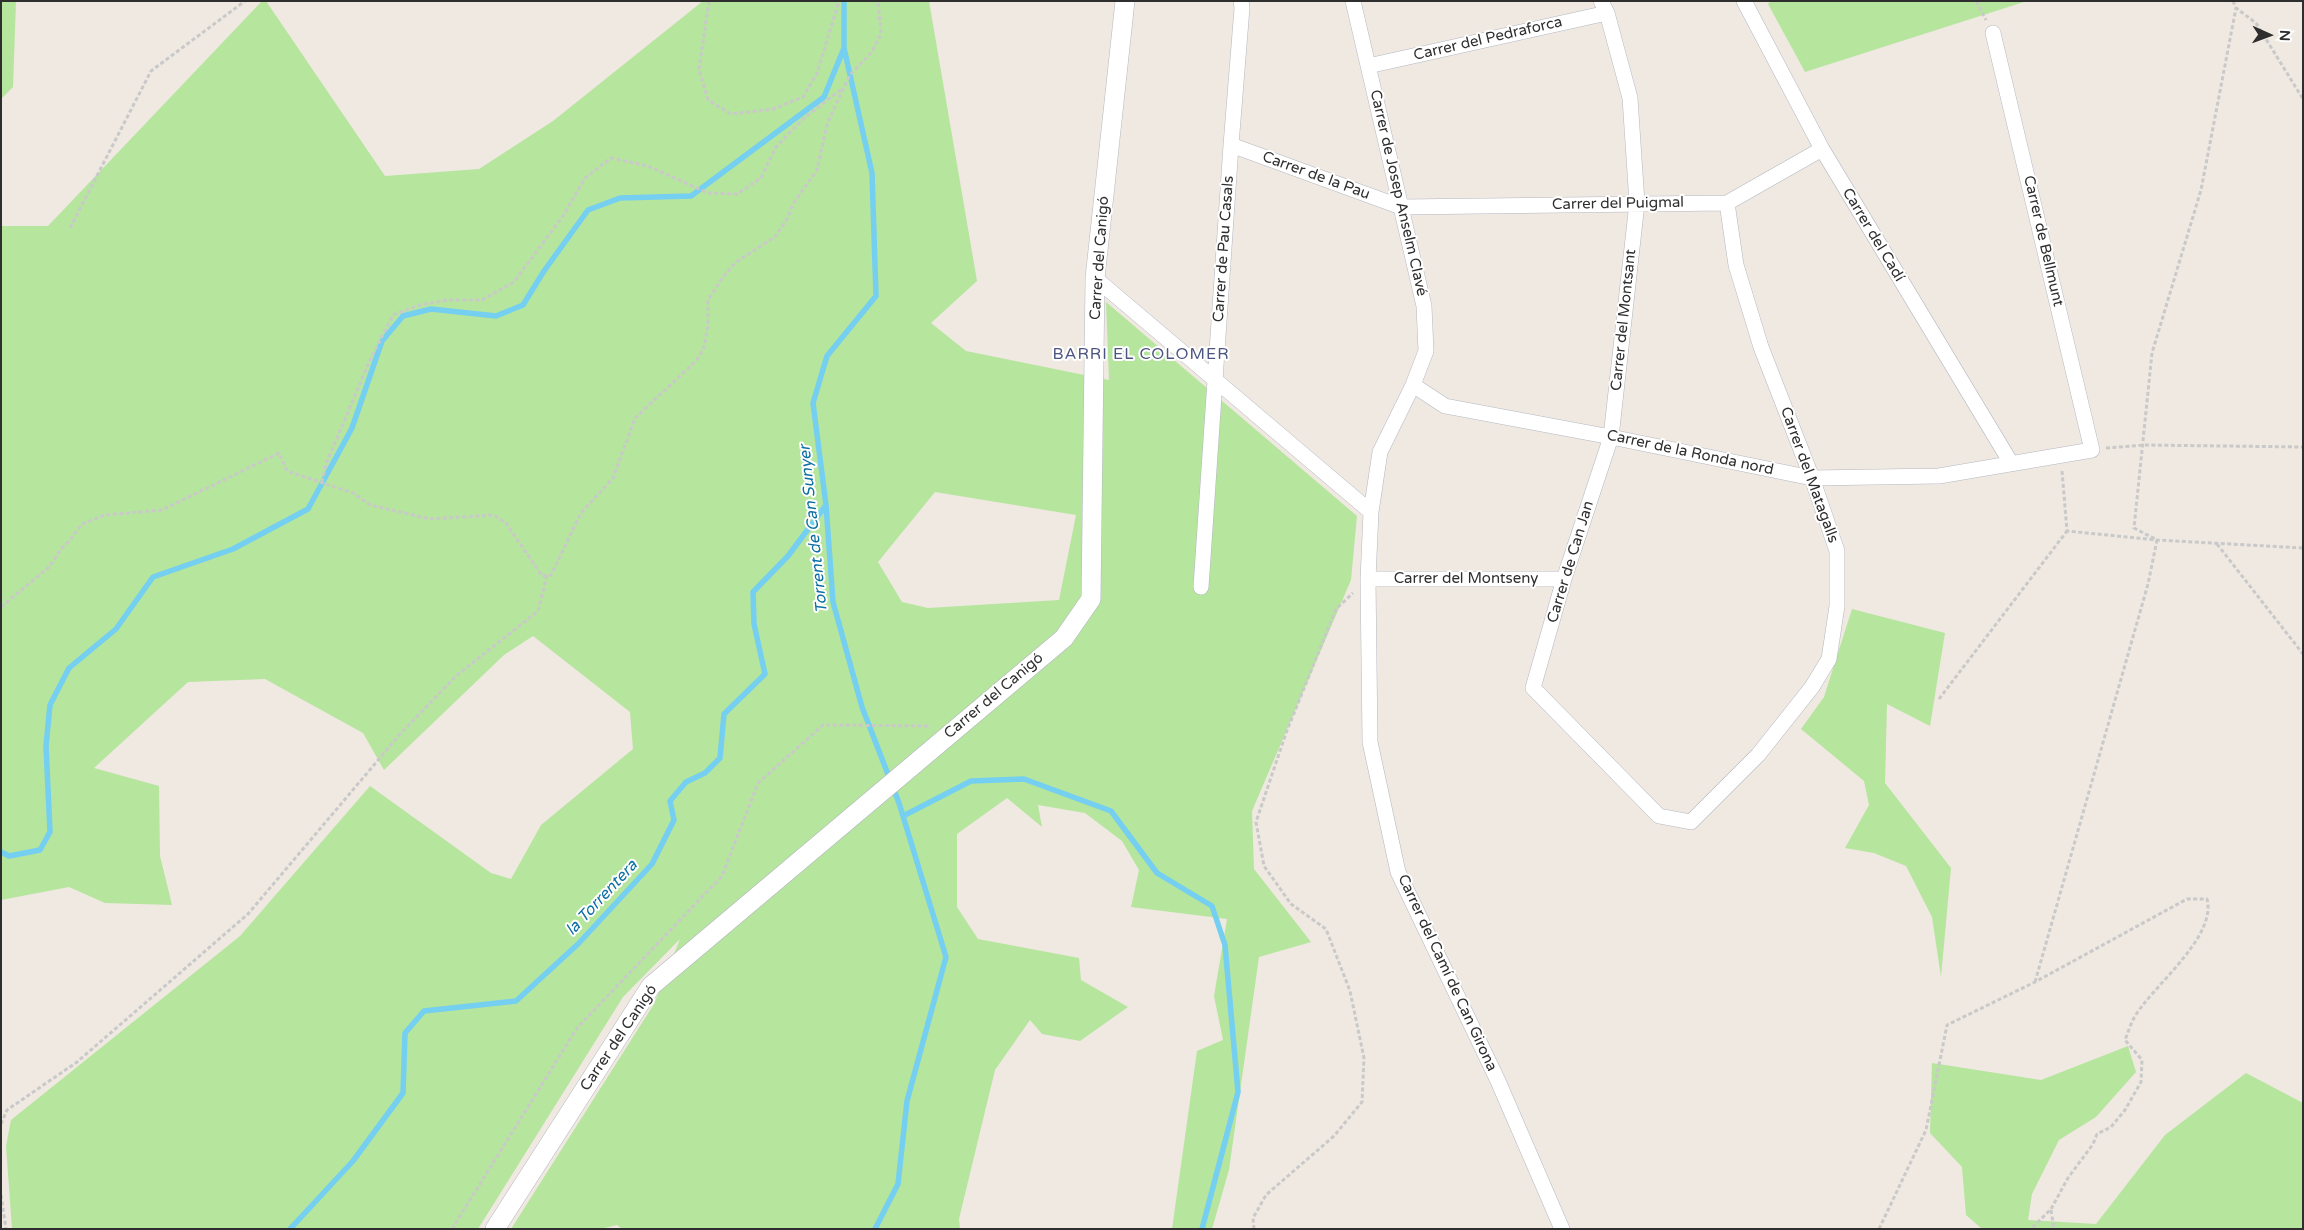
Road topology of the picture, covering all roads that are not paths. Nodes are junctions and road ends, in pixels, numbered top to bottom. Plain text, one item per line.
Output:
1 (1125, 1) edge
2 (1241, 1) edge
3 (1353, 1) edge
4 (1744, 1) edge
5 (1604, 7) edge
6 (1993, 33) dead end
7 (1368, 66) junction
8 (1231, 145) junction
9 (1822, 149) junction
10 (1637, 203) junction
11 (1727, 203) junction
12 (1400, 207) junction
13 (1095, 278) junction
14 (1215, 380) junction
15 (1413, 385) junction
16 (1611, 437) junction
17 (2092, 450) joint
18 (2012, 463) junction
19 (1812, 478) junction
20 (1371, 512) junction
21 (1368, 579) junction
22 (1564, 579) junction
23 (1201, 587) dead end
24 (1533, 688) joint
25 (495, 1229) edge
26 (1562, 1229) edge

1 - 13 street, Carrer del Canigó
2 - 8 street, Carrer de Pau Casals
3 - 7 street, Carrer de Josep Anselm Clavé
4 - 9 street, Carrer del Cadí
5 - 7 street, Carrer del Pedraforca
5 - 10 street, Carrer del Montsant
6 - 17 street, Carrer de Bellmunt
7 - 12 street, Carrer de Josep Anselm Clavé
8 - 12 street, Carrer de la Pau
8 - 14 street, Carrer de Pau Casals
9 - 11 street, Carrer del Puigmal
9 - 18 street, Carrer del Cadí
10 - 11 street, Carrer del Puigmal
10 - 12 street, Carrer del Puigmal
10 - 16 street, Carrer del Montsant
11 - 19 street, Carrer del Matagalls
12 - 15 street, Carrer de Josep Anselm Clavé
13 - 14 street
13 - 25 street, Carrer del Canigó
14 - 20 street
14 - 23 street, Carrer de Pau Casals
15 - 16 street, Carrer de la Ronda nord
15 - 20 street, Carrer del Camí de Can Girona
16 - 19 street, Carrer de la Ronda nord
16 - 22 street, Carrer de Can Jan
17 - 18 street, Carrer de la Ronda nord
18 - 19 street, Carrer de la Ronda nord
19 - 24 street, Carrer del Matagalls
20 - 21 street, Carrer del Camí de Can Girona
21 - 22 street, Carrer del Montseny
21 - 26 street, Carrer del Camí de Can Girona
22 - 24 street, Carrer de Can Jan

